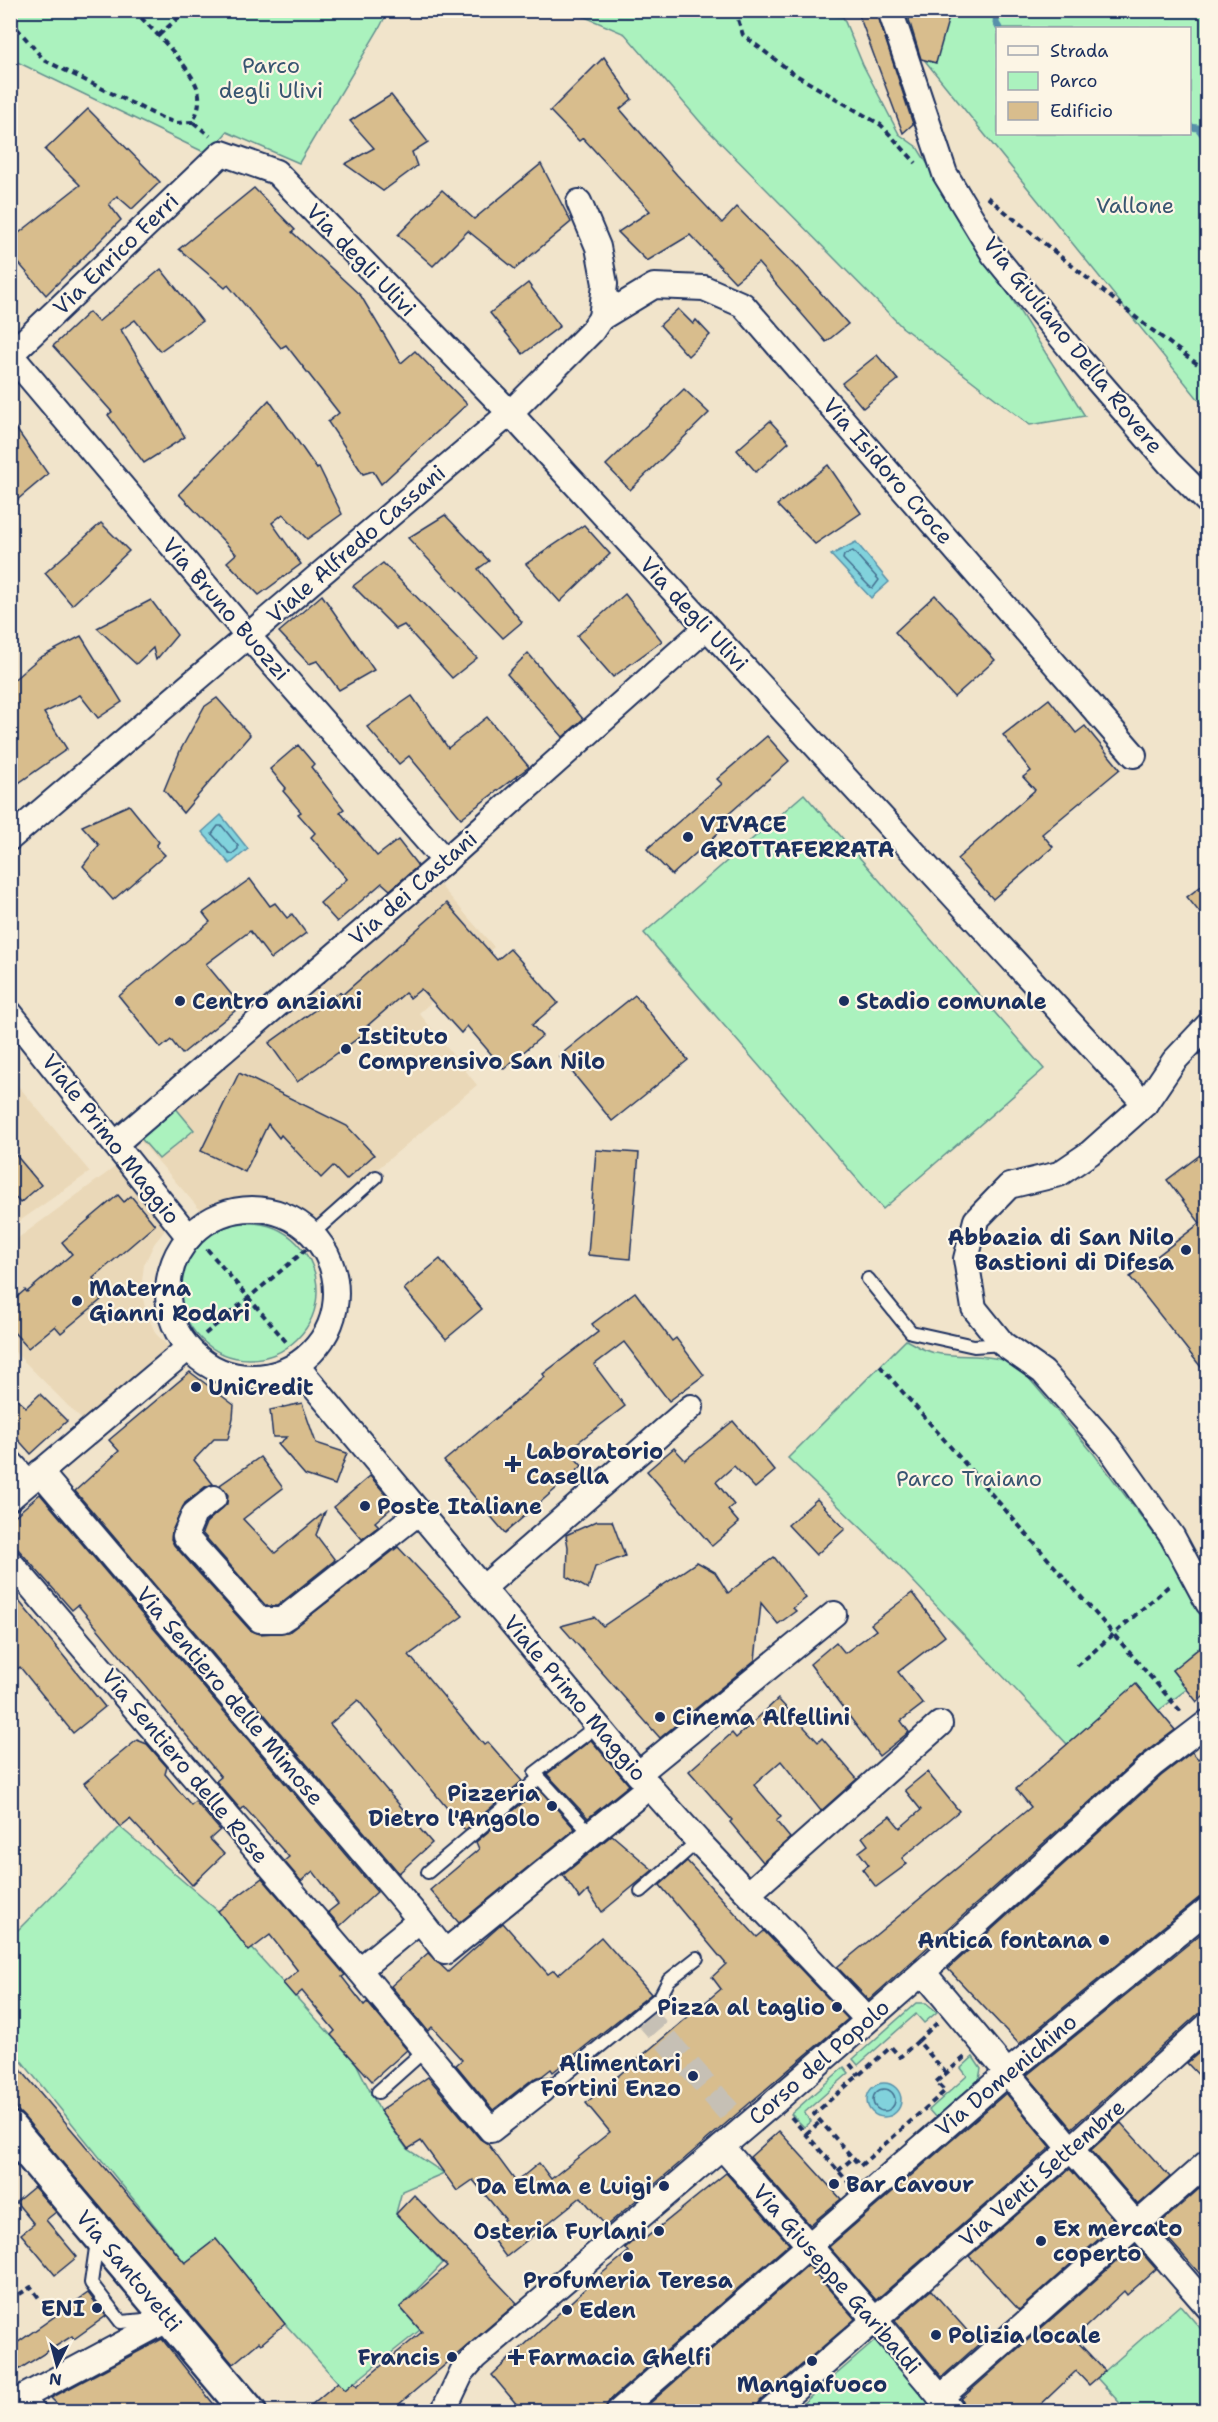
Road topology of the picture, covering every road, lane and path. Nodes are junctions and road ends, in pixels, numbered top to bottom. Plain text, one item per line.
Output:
1 (134, 10) edge
2 (187, 10) edge
3 (890, 10) edge
4 (10, 20) edge
5 (159, 34) junction
6 (193, 122) junction
7 (222, 153) junction
8 (579, 202) dead end
9 (606, 310) junction
10 (11, 355) edge
11 (510, 413) junction
12 (1208, 502) edge
13 (706, 628) junction
14 (249, 637) junction
15 (1134, 755) dead end
16 (10, 838) edge
17 (446, 861) junction
18 (10, 1013) edge
19 (1205, 1028) edge
20 (1145, 1104) junction
21 (115, 1144) junction
22 (376, 1178) dead end
23 (191, 1235) junction
24 (315, 1237) junction
25 (868, 1279) dead end
26 (247, 1298) junction
27 (1003, 1344) junction
28 (188, 1348) junction
29 (299, 1362) junction
30 (880, 1366) dead end
31 (691, 1407) dead end
32 (10, 1462) edge
33 (26, 1484) edge
34 (214, 1498) dead end
35 (419, 1512) junction
36 (10, 1562) edge
37 (1176, 1579) dead end
38 (483, 1588) junction
39 (1208, 1603) edge
40 (834, 1614) dead end
41 (1113, 1632) junction
42 (1077, 1666) dead end
43 (940, 1724) dead end
44 (598, 1725) junction
45 (1202, 1726) edge
46 (539, 1778) junction
47 (644, 1780) junction
48 (591, 1834) junction
49 (698, 1840) junction
50 (428, 1872) dead end
51 (641, 1891) dead end
52 (749, 1893) junction
53 (1208, 1909) edge
54 (420, 1920) junction
55 (697, 1958) dead end
56 (359, 1970) junction
57 (923, 1972) junction
58 (945, 2016) dead end
59 (867, 2019) junction
60 (1208, 2025) edge
61 (918, 2041) junction
62 (425, 2050) junction
63 (959, 2062) dead end
64 (1008, 2072) junction
65 (946, 2073) junction
66 (548, 2086) joint
67 (378, 2092) dead end
68 (788, 2113) dead end
69 (821, 2121) junction
70 (10, 2129) edge
71 (806, 2134) junction
72 (722, 2147) junction
73 (1071, 2149) junction
74 (853, 2158) junction
75 (1208, 2162) edge
76 (838, 2171) junction
77 (850, 2184) dead end
78 (1136, 2223) junction
79 (809, 2246) junction
80 (39, 2298) dead end
81 (10, 2300) edge
82 (1206, 2302) edge
83 (169, 2319) junction
84 (875, 2320) junction
85 (17, 2400) edge
86 (947, 2405) edge
87 (42, 2412) edge
88 (249, 2412) edge
89 (443, 2412) edge
90 (618, 2412) edge
91 (769, 2412) edge

1 - 5 path
2 - 5 path
3 - 12 street, Via Giuliano Della Rovere
4 - 6 path
5 - 6 path
6 - 7 path
7 - 10 street, Via Enrico Ferri
7 - 11 street, Via degli Ulivi
8 - 9 street
9 - 11 street, Viale Alfredo Cassani
9 - 15 street, Via Isidoro Croce
10 - 14 street, Via Bruno Buozzi
11 - 13 street, Via degli Ulivi
11 - 14 street, Viale Alfredo Cassani
13 - 17 street, Via dei Castani
13 - 20 street, Via degli Ulivi
14 - 16 street, Viale Alfredo Cassani
14 - 17 street, Via Bruno Buozzi
17 - 21 street, Via dei Castani
18 - 21 street, Viale Primo Maggio
19 - 20 street
20 - 27 street
21 - 23 street, Viale Primo Maggio
22 - 24 lane
23 - 24 street
23 - 26 path
23 - 28 street
24 - 26 path
24 - 29 street
25 - 27 lane
26 - 28 path
26 - 29 path
27 - 39 street
28 - 29 street
28 - 33 street
29 - 35 street, Viale Primo Maggio
30 - 41 path
31 - 38 street
32 - 33 street, Via Sentiero delle Mimose
33 - 54 street, Via Sentiero delle Mimose
34 - 35 street
35 - 38 street, Viale Primo Maggio
36 - 56 street, Via Sentiero delle Rose
37 - 41 path
38 - 44 street, Viale Primo Maggio
40 - 47 street
41 - 42 path
41 - 45 path
43 - 52 street
44 - 46 lane
44 - 47 street, Viale Primo Maggio
45 - 57 street, Corso del Popolo
46 - 48 lane
46 - 50 lane
47 - 48 street
47 - 49 street, Viale Primo Maggio
48 - 54 street
49 - 51 lane
49 - 52 street, Viale Primo Maggio
52 - 59 street, Viale Primo Maggio
53 - 64 street, Via Domenichino
54 - 56 street
55 - 66 lane
56 - 62 street, Via Sentiero delle Rose
57 - 59 street, Corso del Popolo
57 - 64 street
58 - 61 path
59 - 72 street, Corso del Popolo
60 - 73 street, Via Venti Settembre
61 - 65 path
61 - 69 path
62 - 66 street, Via Sentiero delle Rose
62 - 67 lane
63 - 65 path
64 - 73 street
64 - 79 street, Via Domenichino
65 - 74 path
68 - 71 path
69 - 71 path
69 - 74 path
70 - 83 main road, Via Santovetti
71 - 76 path
72 - 79 street, Via Giuseppe Garibaldi
72 - 89 street, Corso del Popolo
73 - 78 street
73 - 84 street, Via Venti Settembre
74 - 76 path
75 - 78 street
76 - 77 path
78 - 82 street
78 - 86 street
79 - 84 street, Via Giuseppe Garibaldi
79 - 90 street, Via Domenichino
80 - 81 path
83 - 85 street
83 - 88 main road, Via Santovetti
84 - 86 street, Via Giuseppe Garibaldi
84 - 91 street, Via Venti Settembre
85 - 87 lane

